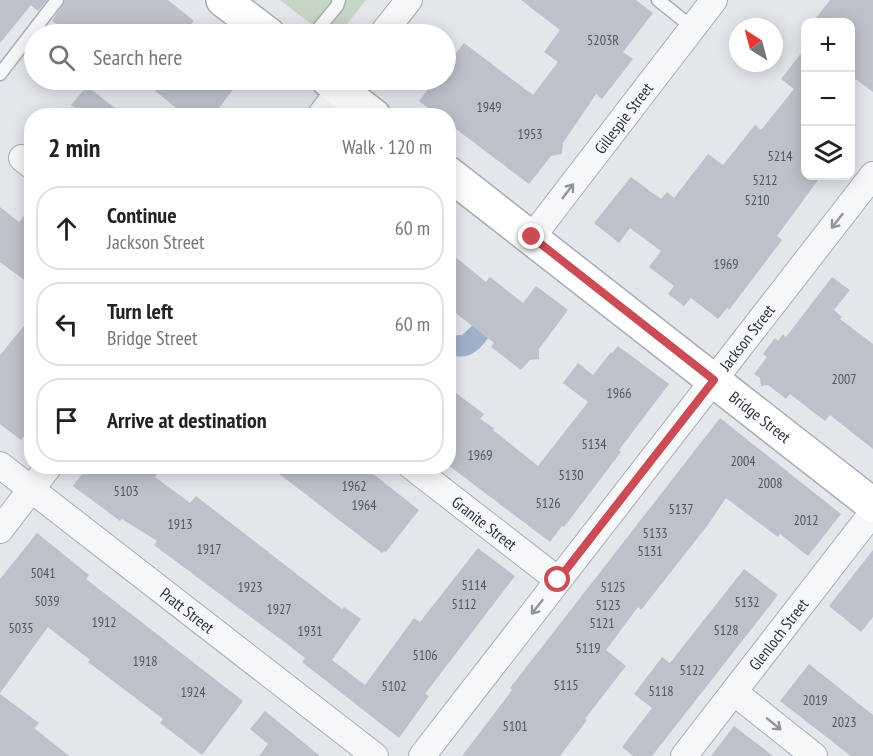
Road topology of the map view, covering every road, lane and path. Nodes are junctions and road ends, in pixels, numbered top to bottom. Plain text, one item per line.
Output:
1 (57, 0) edge
2 (223, 0) edge
3 (339, 0) edge
4 (409, 0) edge
5 (658, 0) edge
6 (714, 0) edge
7 (39, 24) edge
8 (255, 24) edge
9 (322, 24) edge
10 (390, 24) edge
11 (693, 28) junction
12 (24, 43) edge
13 (0, 74) edge
14 (334, 90) edge
15 (346, 90) edge
16 (324, 108) edge
17 (365, 108) edge
18 (873, 175) edge
19 (456, 178) edge
20 (532, 237) junction
21 (714, 380) junction
22 (0, 465) edge
23 (43, 474) edge
24 (421, 474) edge
25 (31, 489) junction
26 (873, 505) edge
27 (873, 512) edge
28 (0, 530) edge
29 (558, 580) junction
30 (734, 692) junction
31 (375, 756) edge
32 (422, 756) edge
33 (684, 756) edge
34 (814, 756) edge

1 - 7 lane
2 - 8 main road
3 - 9 lane
4 - 10 street
5 - 11 lane
6 - 11 street, Gillespie Street
20 -> 11 street, Gillespie Street
12 - 13 lane
14 - 16 street
15 - 17 main road
18 -> 21 street, Jackson Street
19 - 20 main road, Bridge Street
20 - 21 main road, Bridge Street
21 - 26 main road, Bridge Street
21 - 29 street, Jackson Street
22 - 25 street, Pratt Street
23 - 25 street
24 - 29 street, Granite Street
25 - 28 street
25 - 31 street, Pratt Street
27 - 30 street, Glenloch Street
29 -> 32 street, Jackson Street
30 - 33 street, Glenloch Street
30 -> 34 street

